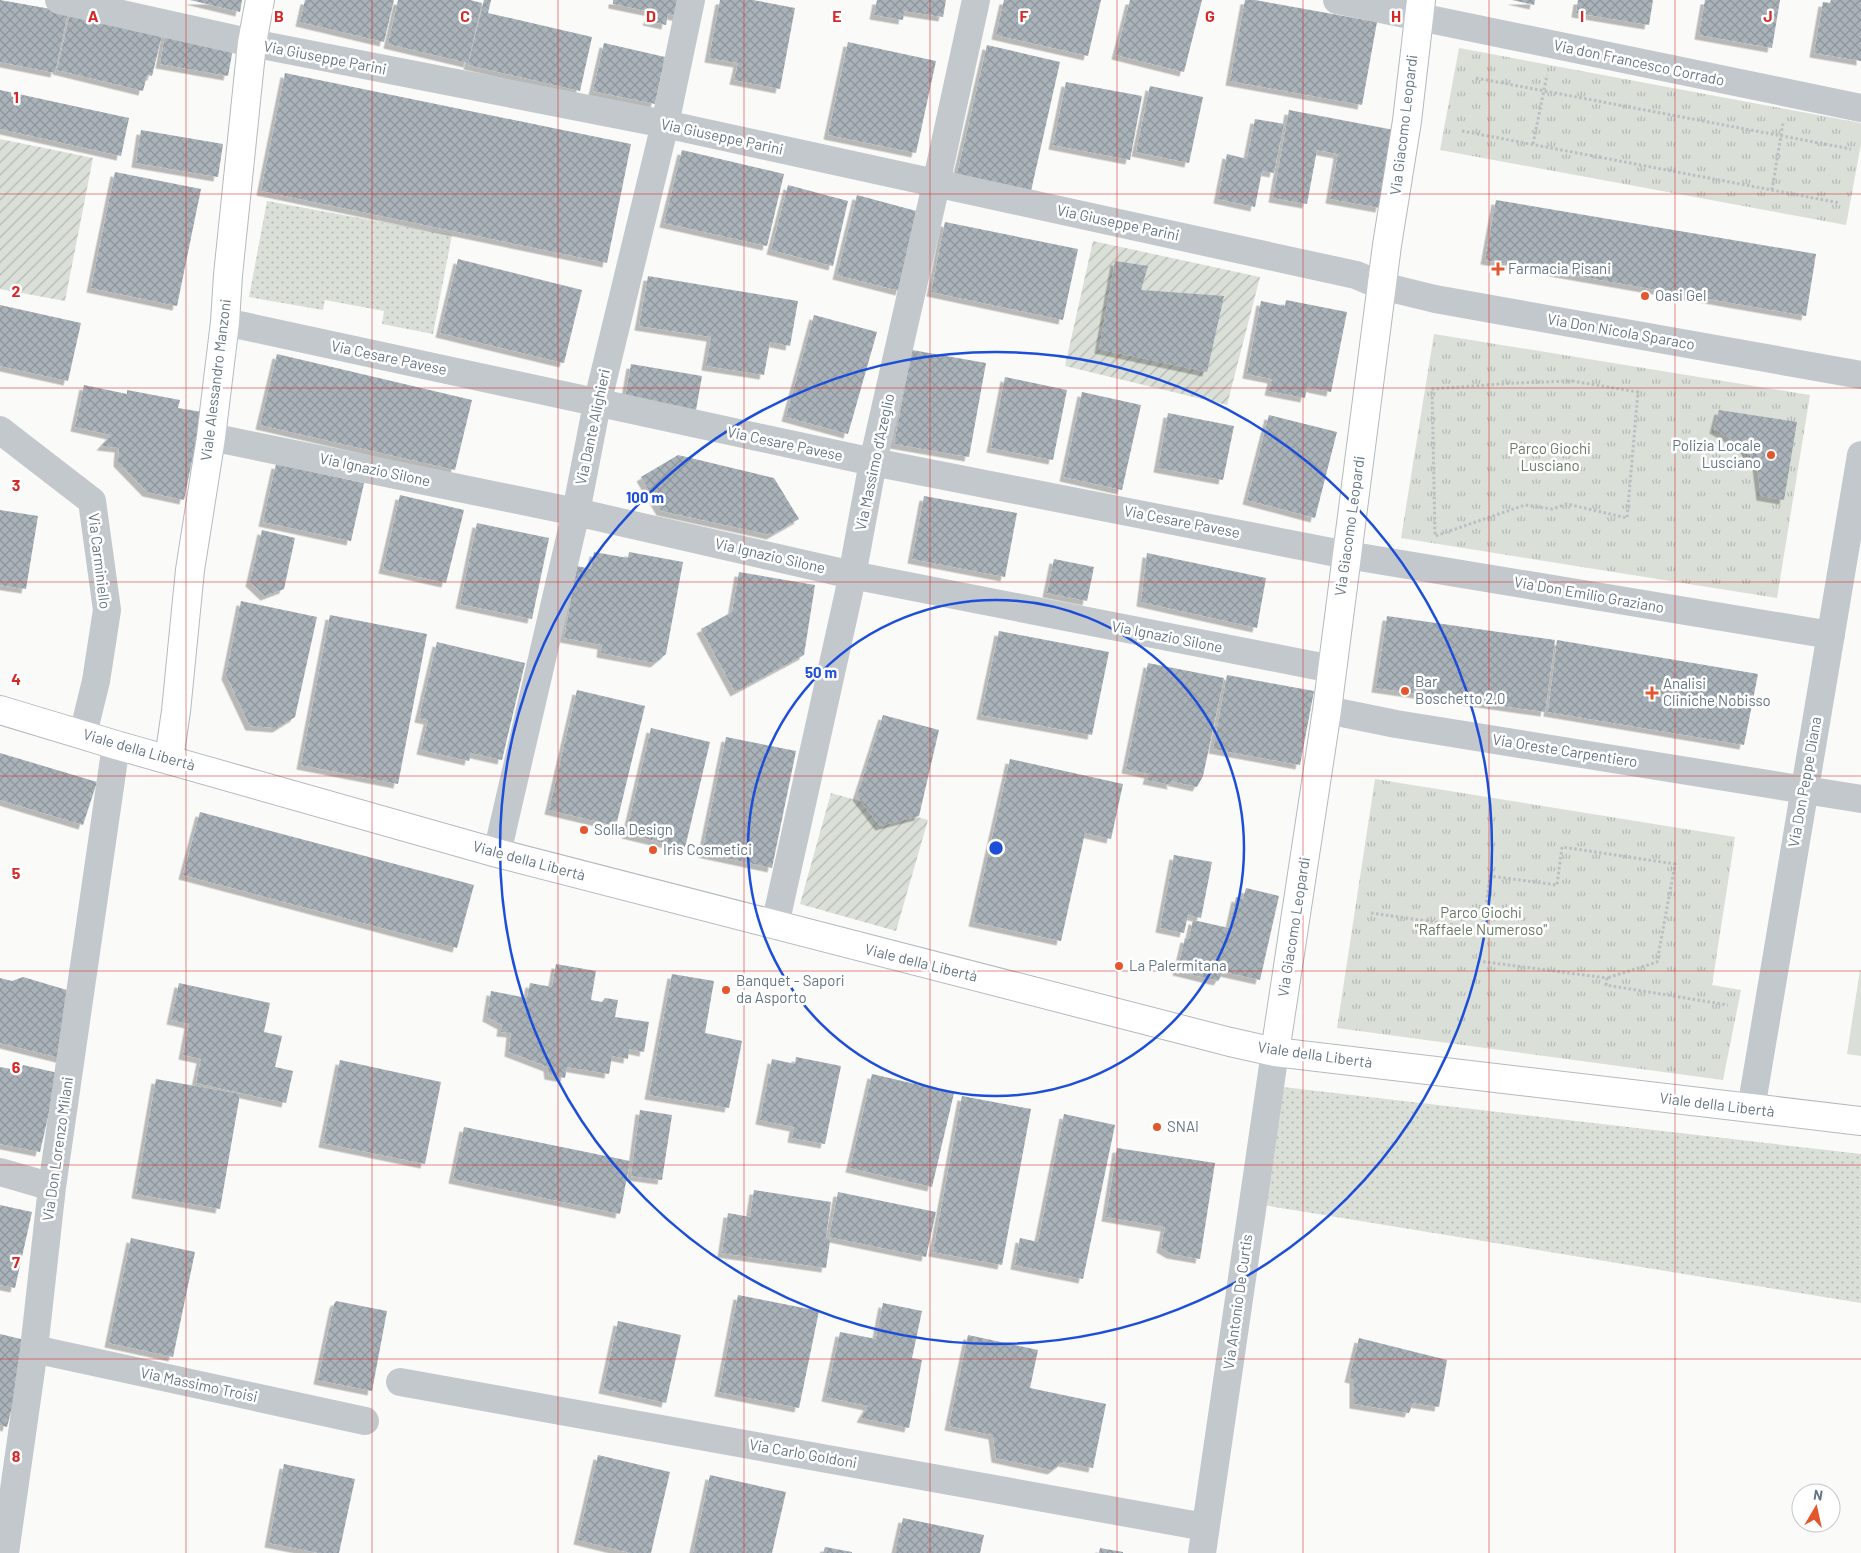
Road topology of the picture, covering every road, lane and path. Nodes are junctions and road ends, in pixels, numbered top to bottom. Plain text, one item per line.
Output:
1 (59, 0) edge
2 (260, 0) edge
3 (691, 0) edge
4 (976, 0) edge
5 (1337, 0) edge
6 (1419, 9) edge
7 (252, 43) junction
8 (1553, 45) junction
9 (1476, 78) dead end
10 (1544, 91) junction
11 (1788, 93) junction
12 (1861, 108) edge
13 (665, 124) junction
14 (1462, 131) dead end
15 (1781, 135) junction
16 (1533, 144) junction
17 (1851, 149) dead end
18 (936, 183) junction
19 (1772, 190) junction
20 (1840, 203) dead end
21 (1382, 286) junction
22 (225, 322) junction
23 (1861, 375) edge
24 (1432, 389) joint
25 (597, 404) junction
26 (0, 430) edge
27 (211, 437) junction
28 (1861, 455) edge
29 (873, 462) junction
30 (576, 512) junction
31 (1347, 555) junction
32 (852, 575) junction
33 (1831, 635) junction
34 (1332, 669) junction
35 (0, 710) edge
36 (1327, 710) junction
37 (83, 734) junction
38 (116, 745) junction
39 (169, 759) junction
40 (1803, 790) junction
41 (1861, 799) edge
42 (497, 853) junction
43 (1371, 912) dead end
44 (775, 925) junction
45 (1478, 961) dead end
46 (1607, 978) junction
47 (1728, 1005) dead end
48 (1275, 1052) junction
49 (1751, 1109) junction
50 (1861, 1121) edge
51 (0, 1172) edge
52 (52, 1187) junction
53 (34, 1349) junction
54 (400, 1382) dead end
55 (365, 1421) dead end
56 (10, 1452) edge
57 (1205, 1526) junction
58 (5, 1553) edge
59 (1202, 1553) edge

1 - 7 street, Via Giuseppe Parini
2 - 7 main road, Viale Alessandro Manzoni
3 - 13 street, Via Dante Alighieri
4 - 18 street, Via Massimo d'Azeglio
5 - 6 street, Via don Francesco Corrado
6 - 8 street, Via don Francesco Corrado
6 - 21 main road, Via Giacomo Leopardi
7 - 13 street, Via Giuseppe Parini
7 - 22 main road, Viale Alessandro Manzoni
8 - 10 path
8 - 11 street, Via don Francesco Corrado
9 - 10 path
10 - 15 path
10 - 16 path
11 - 12 street, Via don Francesco Corrado
11 - 15 path
13 - 18 street, Via Giuseppe Parini
13 - 25 street, Via Dante Alighieri
14 - 16 path
15 - 17 path
15 - 19 path
16 - 19 path
18 - 21 street, Via Giuseppe Parini
18 - 29 street, Via Massimo d'Azeglio
19 - 20 path
21 - 23 street, Via Don Nicola Sparaco
21 - 31 main road, Via Giacomo Leopardi
22 - 25 street, Via Cesare Pavese
22 - 27 main road, Viale Alessandro Manzoni
24 - 24 path
25 - 29 street, Via Cesare Pavese
25 - 30 street, Via Dante Alighieri
26 - 37 street, Via Carminiello
27 - 30 street, Via Ignazio Silone
27 - 39 main road, Viale Alessandro Manzoni
28 - 33 street, Via Don Peppe Diana
29 - 31 street, Via Cesare Pavese
29 - 32 street, Via Massimo d'Azeglio
30 - 32 street, Via Ignazio Silone
30 - 42 street, Via Dante Alighieri
31 - 33 street, Via Don Emilio Graziano
31 - 34 main road, Via Giacomo Leopardi
32 - 34 street, Via Ignazio Silone
32 - 44 street, Via Massimo d'Azeglio
33 - 40 street, Via Don Peppe Diana
34 - 36 main road, Via Giacomo Leopardi
35 - 37 main road, Viale della Libertà
36 - 40 street, Via Oreste Carpentiero
36 - 48 main road, Via Giacomo Leopardi
37 - 38 main road, Viale della Libertà
38 - 39 main road, Viale della Libertà
38 - 52 street, Via Don Lorenzo Milani
39 - 42 main road, Viale della Libertà
40 - 41 street, Via Oreste Carpentiero
40 - 49 street, Via Don Peppe Diana
42 - 44 main road, Viale della Libertà
43 - 46 path
44 - 48 main road, Viale della Libertà
45 - 46 path
46 - 47 path
48 - 49 main road, Viale della Libertà
48 - 57 street, Via Antonio De Curtis
49 - 50 main road, Viale della Libertà
51 - 52 street
52 - 53 street, Via Don Lorenzo Milani
53 - 55 street, Via Massimo Troisi
53 - 56 street, Via Don Lorenzo Milani
54 - 57 street, Via Carlo Goldoni
56 - 58 street, Via Don Lorenzo Milani
57 - 59 street, Via Antonio De Curtis

